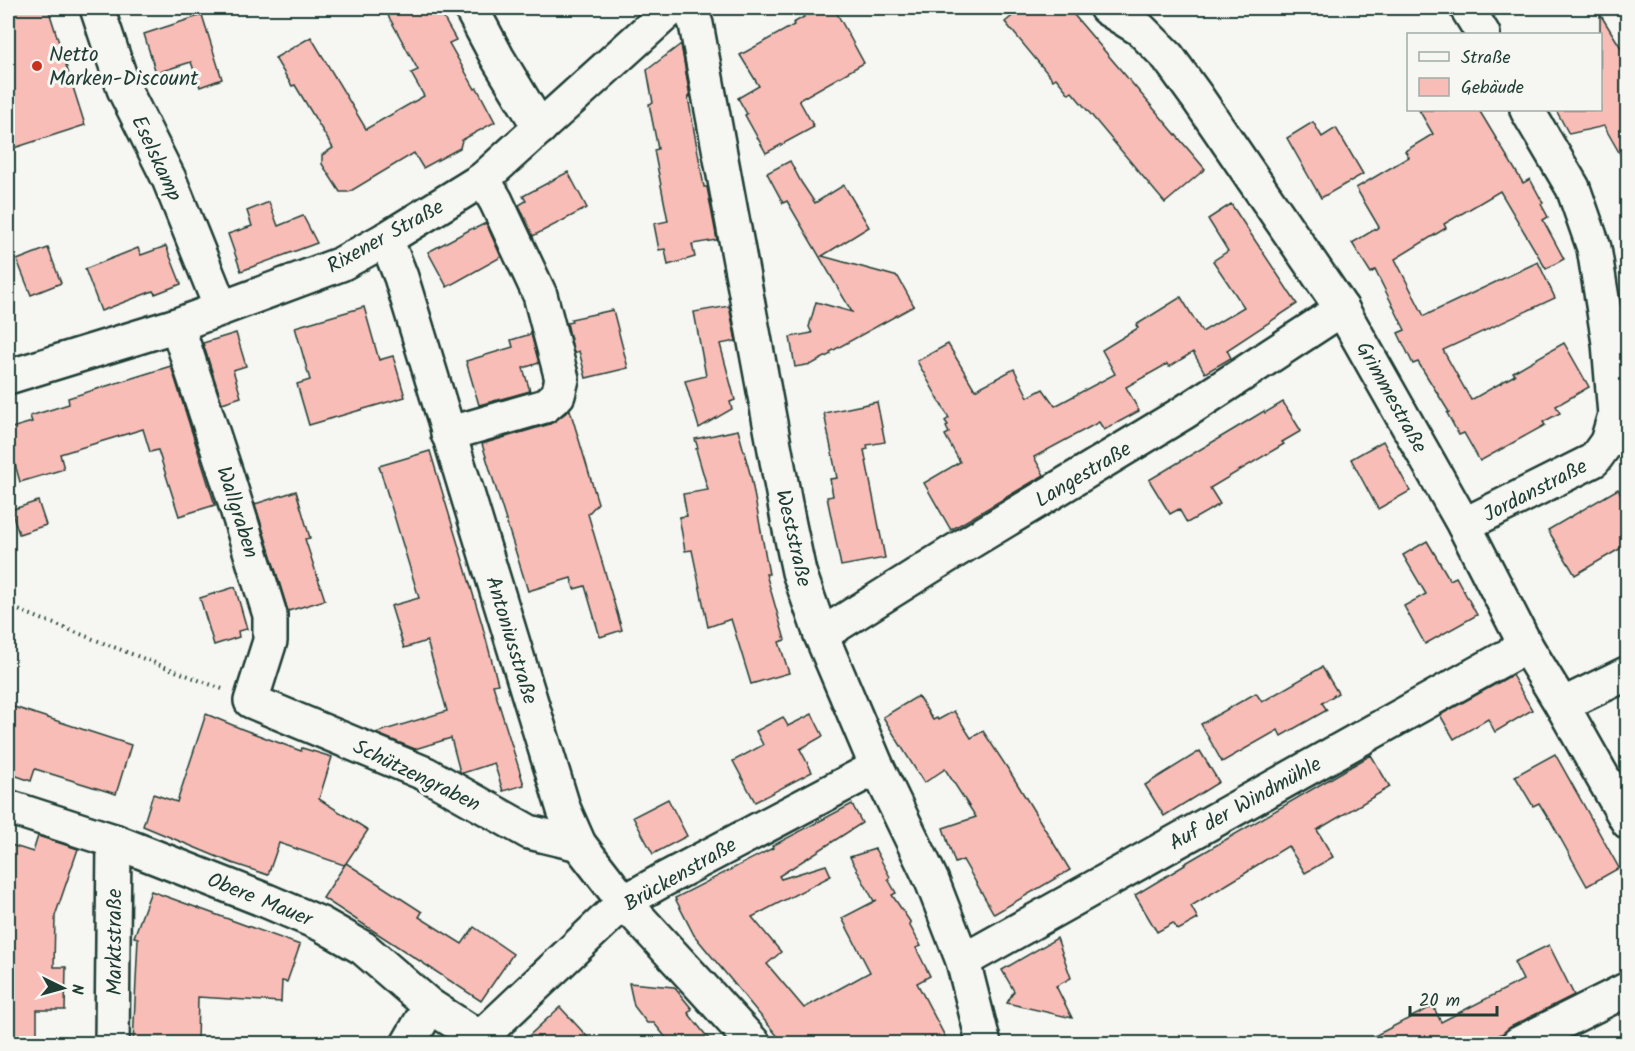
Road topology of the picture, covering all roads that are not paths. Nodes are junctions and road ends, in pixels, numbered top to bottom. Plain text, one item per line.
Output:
1 (97, 8) edge
2 (471, 8) edge
3 (672, 8) edge
4 (688, 8) edge
5 (1106, 8) edge
6 (1467, 8) edge
7 (1482, 33) edge
8 (1528, 111) edge
9 (540, 128) junction
10 (483, 179) junction
11 (386, 239) junction
12 (221, 308) junction
13 (1342, 309) junction
14 (177, 325) junction
15 (8, 377) edge
16 (448, 434) junction
17 (1464, 525) junction
18 (821, 634) junction
19 (1526, 646) junction
20 (1628, 673) edge
21 (251, 701) joint
22 (1562, 705) junction
23 (877, 767) junction
24 (8, 807) edge
25 (1628, 822) edge
26 (114, 841) junction
27 (579, 844) junction
28 (624, 902) junction
29 (963, 961) junction
30 (1628, 989) edge
31 (430, 1006) junction
32 (483, 1041) edge
33 (112, 1044) edge
34 (408, 1044) edge
35 (754, 1044) edge
36 (984, 1044) edge
37 (1518, 1044) edge

1 - 12 street, Eselskamp
2 - 9 street
3 - 9 street, Rixener Straße
4 - 18 street, Weststraße
5 - 13 street, Grimmestraße
6 - 7 street
8 - 17 street, Jordanstraße
9 - 10 street, Rixener Straße
10 - 11 street, Rixener Straße
10 - 16 street
11 - 12 street, Rixener Straße
11 - 16 street, Antoniusstraße
12 - 14 street, Rixener Straße
13 - 17 street, Grimmestraße
13 - 18 street, Langestraße
14 - 15 street, Rixener Straße
14 - 21 street, Wallgraben
16 - 27 street, Antoniusstraße
17 - 19 street, Grimmestraße
18 - 23 street, Weststraße
19 - 22 street, Grimmestraße
19 - 29 street, Auf der Windmühle
20 - 22 street
21 - 27 street, Schützengraben
22 - 25 street, Grimmestraße
23 - 28 street, Brückenstraße
23 - 29 street, Weststraße
24 - 26 street, Obere Mauer
26 - 31 street, Obere Mauer
26 - 33 street, Marktstraße
27 - 28 street
28 - 32 street, Brückenstraße
28 - 35 street
29 - 36 street, Weststraße
30 - 37 street
31 - 32 street, Obere Mauer
31 - 34 street

